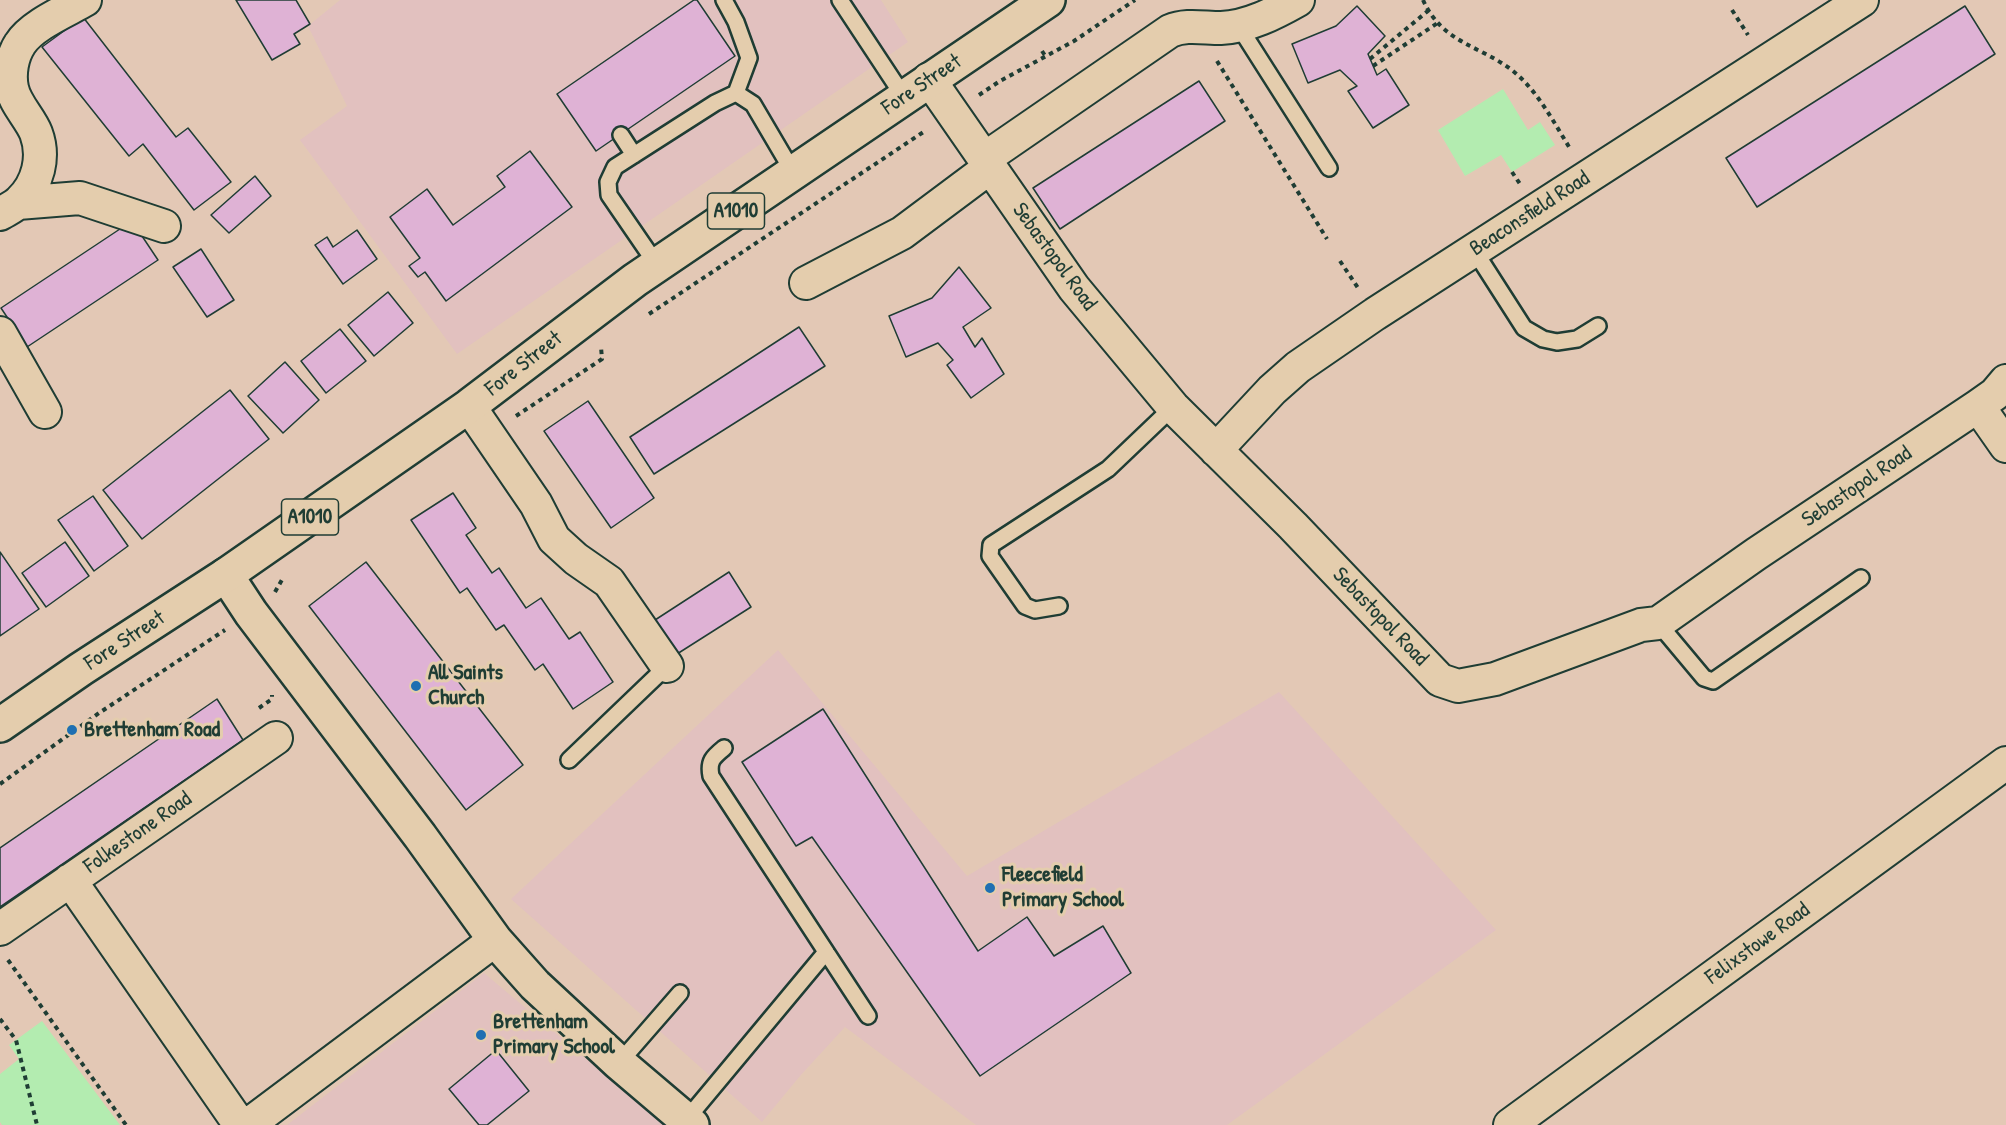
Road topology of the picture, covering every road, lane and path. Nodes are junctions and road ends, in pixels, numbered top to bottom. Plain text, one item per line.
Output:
1 (85, 0) edge
2 (724, 0) edge
3 (840, 0) edge
4 (1047, 0) edge
5 (1135, 0) edge
6 (1298, 0) edge
7 (1424, 0) edge
8 (1862, 0) edge
9 (1429, 10) junction
10 (1439, 22) junction
11 (1238, 25) junction
12 (1196, 27) junction
13 (1042, 51) dead end
14 (1046, 57) junction
15 (1370, 59) dead end
16 (1373, 66) dead end
17 (917, 88) junction
18 (736, 93) junction
19 (952, 113) junction
20 (621, 135) dead end
21 (634, 155) junction
22 (986, 163) junction
23 (1329, 168) dead end
24 (793, 172) junction
25 (1588, 178) junction
26 (9, 208) edge
27 (164, 226) dead end
28 (1327, 239) dead end
29 (1474, 250) junction
30 (657, 265) junction
31 (806, 283) dead end
32 (640, 320) dead end
33 (1598, 326) dead end
34 (0, 333) edge
35 (601, 346) dead end
36 (2006, 381) edge
37 (469, 406) junction
38 (1978, 406) junction
39 (1173, 407) junction
40 (45, 412) dead end
41 (488, 435) junction
42 (2006, 446) edge
43 (1216, 450) junction
44 (226, 575) junction
45 (1862, 578) dead end
46 (1059, 606) dead end
47 (1658, 622) junction
48 (667, 666) joint
49 (0, 725) edge
50 (276, 738) dead end
51 (724, 748) dead end
52 (569, 760) dead end
53 (2006, 763) edge
54 (70, 880) junction
55 (495, 940) junction
56 (1, 941) edge
57 (826, 952) junction
58 (680, 993) dead end
59 (868, 1016) dead end
60 (0, 1019) edge
61 (619, 1063) junction
62 (689, 1122) edge
63 (37, 1125) edge
64 (126, 1125) edge
65 (240, 1125) edge
66 (248, 1125) edge
67 (1510, 1125) edge

1 - 26 street
2 - 18 lane
3 - 17 lane
4 - 17 main road, Fore Street / A1010
5 - 14 path, Fore Street
6 - 11 street
7 - 9 path
8 - 25 street, Beaconsfield Road
9 - 10 path
9 - 15 path
10 - 16 path
10 - 25 path
11 - 12 street
11 - 23 lane
12 - 22 street
12 - 28 path
13 - 14 path
14 - 19 path, Fore Street
17 - 19 street, Sebastopol Road
17 - 24 main road, Fore Street / A1010
18 - 21 lane
18 - 24 lane
19 - 22 street, Sebastopol Road
19 - 32 path, Fore Street
20 - 21 lane
21 - 30 lane
22 - 31 street
22 - 39 street, Sebastopol Road
24 - 30 main road, Fore Street / A1010
25 - 29 street, Beaconsfield Road
26 - 27 street
29 - 33 lane
29 - 43 street, Beaconsfield Road
30 - 37 main road, Fore Street / A1010
34 - 40 street
35 - 41 path
36 - 38 street
37 - 41 street
37 - 44 main road, Fore Street / A1010
38 - 42 street
38 - 47 street, Sebastopol Road
39 - 43 street, Sebastopol Road
39 - 46 lane
41 - 48 street
43 - 47 street, Sebastopol Road
44 - 49 main road, Fore Street / A1010
44 - 55 main road
45 - 47 lane
48 - 52 lane
50 - 54 street, Folkestone Road
51 - 57 lane
53 - 67 street, Felixstowe Road
54 - 56 street, Folkestone Road
54 - 65 street
55 - 61 main road
55 - 66 street
56 - 64 path
57 - 59 lane
57 - 62 lane
58 - 61 lane
60 - 63 path
61 - 62 main road

